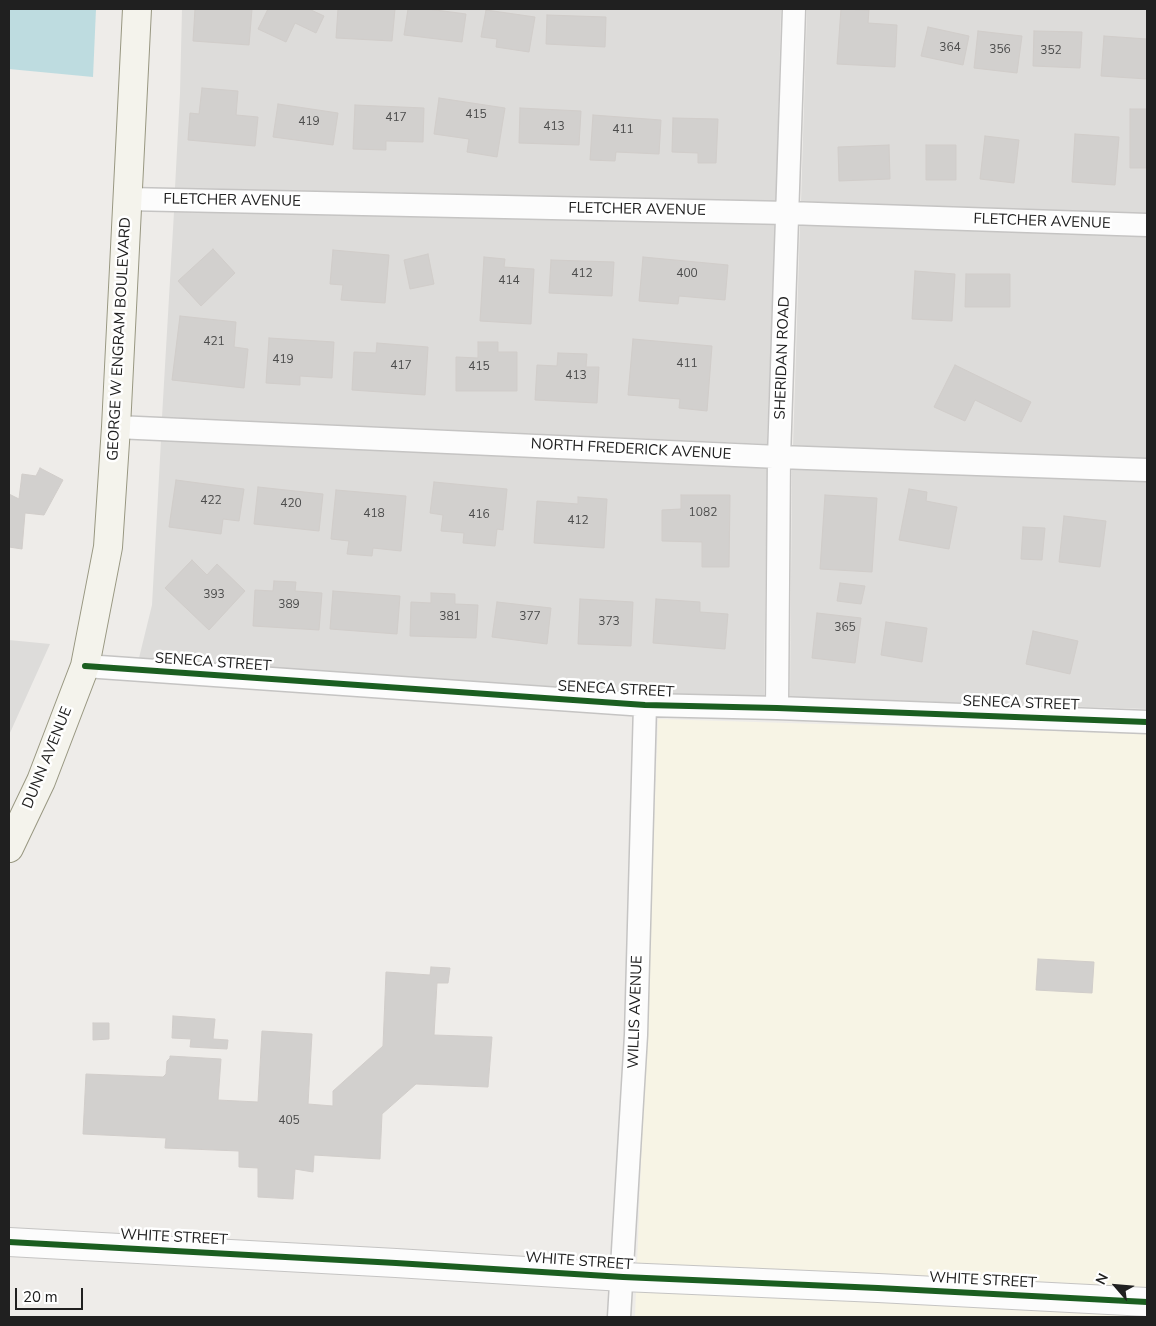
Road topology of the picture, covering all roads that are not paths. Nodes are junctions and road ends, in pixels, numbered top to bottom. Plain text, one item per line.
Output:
1 (136, 9) edge
2 (794, 9) edge
3 (127, 199) junction
4 (788, 213) junction
5 (1147, 225) edge
6 (116, 427) junction
7 (780, 457) junction
8 (1147, 470) edge
9 (85, 666) junction
10 (645, 705) junction
11 (777, 708) junction
12 (1147, 722) edge
13 (9, 848) edge
14 (9, 1242) edge
15 (622, 1277) junction
16 (1147, 1302) edge
17 (619, 1317) edge

1 - 3 main road, GEORGE W ENGRAM BOULEVARD
2 - 4 street, SHERIDAN ROAD
3 - 4 street, FLETCHER AVENUE
3 - 6 main road, GEORGE W ENGRAM BOULEVARD
4 - 5 street, FLETCHER AVENUE
4 - 7 street, SHERIDAN ROAD
6 - 7 street, NORTH FREDERICK AVENUE
6 - 9 main road, GEORGE W ENGRAM BOULEVARD
7 - 8 street, NORTH FREDERICK AVENUE
7 - 11 street, SHERIDAN ROAD
9 - 10 street, SENECA STREET
9 - 13 main road, DUNN AVENUE
10 - 11 street, SENECA STREET
10 - 15 street, WILLIS AVENUE
11 - 12 street, SENECA STREET
14 - 15 street, WHITE STREET
15 - 16 street, WHITE STREET
15 - 17 street, WILLIS AVENUE

